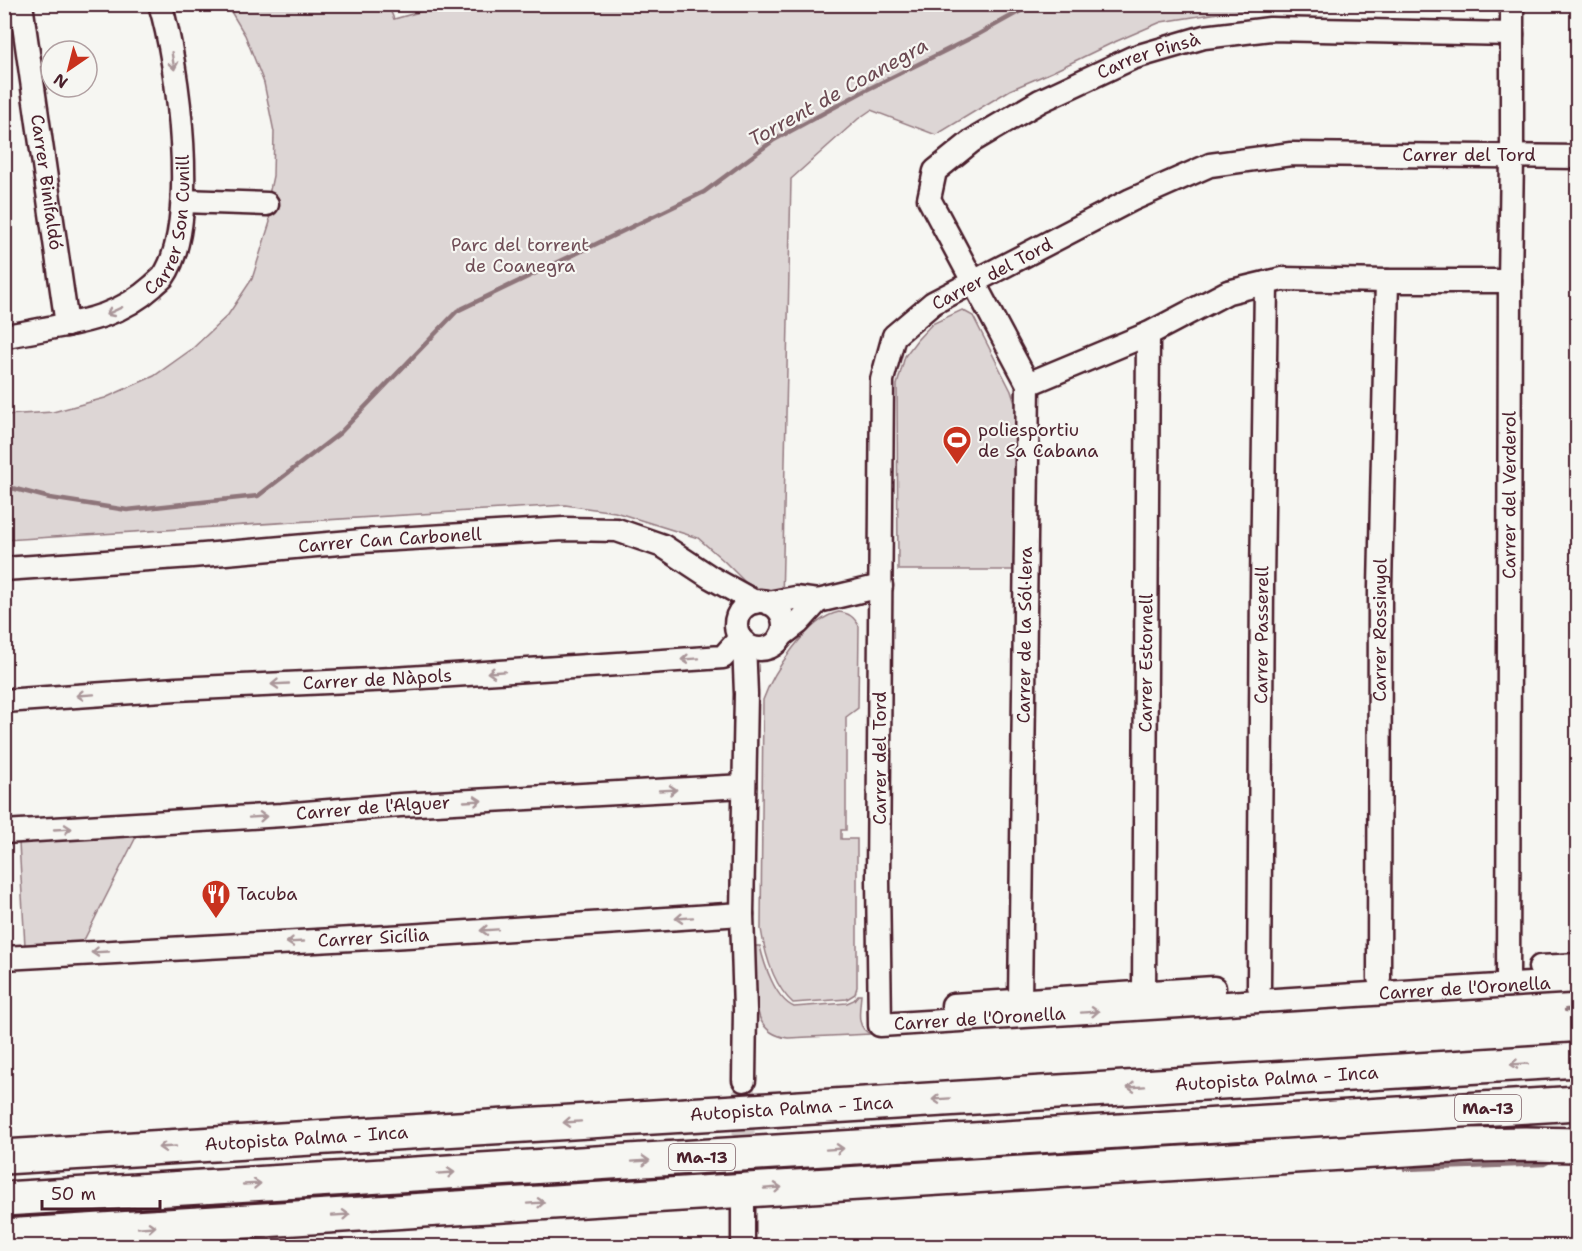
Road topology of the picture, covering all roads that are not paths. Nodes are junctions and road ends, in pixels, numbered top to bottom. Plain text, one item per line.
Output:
1 (21, 4) edge
2 (160, 4) edge
3 (1512, 4) edge
4 (1512, 34) junction
5 (1512, 156) junction
6 (1578, 157) edge
7 (183, 201) junction
8 (267, 204) dead end
9 (1387, 281) junction
10 (1510, 281) junction
11 (975, 282) junction
12 (1266, 283) junction
13 (67, 325) junction
14 (1148, 334) junction
15 (4, 336) edge
16 (1028, 384) junction
17 (4, 569) edge
18 (710, 577) junction
19 (881, 586) junction
20 (818, 601) junction
21 (762, 602) junction
22 (740, 635) junction
23 (777, 641) junction
24 (746, 694) junction
25 (4, 701) edge
26 (744, 786) junction
27 (4, 832) edge
28 (742, 914) junction
29 (4, 957) edge
30 (1578, 965) edge
31 (1508, 977) junction
32 (1378, 978) junction
33 (1578, 981) edge
34 (1259, 986) junction
35 (1144, 993) junction
36 (1020, 1001) junction
37 (879, 1010) junction
38 (1578, 1060) edge
39 (744, 1080) tunnel mouth
40 (1578, 1103) edge
41 (1399, 1114) junction
42 (1578, 1129) edge
43 (1578, 1145) edge
44 (4, 1157) edge
45 (4, 1199) edge
46 (743, 1205) tunnel mouth
47 (4, 1236) edge
48 (743, 1246) edge

1 - 13 street, Carrer Binifaldó
2 -> 7 street, Carrer Son Cunill
3 - 4 street, Carrer del Verderol
4 - 5 street, Carrer del Verderol
4 - 11 street, Carrer Pinsà
5 - 6 street, Carrer del Tord
5 - 10 street, Carrer del Verderol
5 - 11 street, Carrer del Tord
7 - 8 street
7 -> 13 street, Carrer Son Cunill
9 - 10 street
9 - 12 street
9 - 32 street, Carrer Rossinyol
10 - 31 street, Carrer del Verderol
11 - 16 street, Carrer de la Sól·lera
11 - 19 street, Carrer del Tord
12 - 14 street
12 - 34 street, Carrer Passerell
13 - 15 street, Carrer Son Cunill
14 - 16 street
14 - 35 street, Carrer Estornell
16 - 36 street, Carrer de la Sól·lera
17 - 18 street, Carrer Can Carbonell
18 - 21 street
18 - 22 street, Carrer Can Carbonell
19 - 20 street
19 - 37 street, Carrer del Tord
20 - 21 street
20 - 23 street
21 - 22 street
21 - 23 street
22 - 23 street
22 - 24 street
22 -> 25 street, Carrer de Nàpols
23 - 24 street
24 - 26 street
27 -> 26 street, Carrer de l'Alguer
26 - 28 street
28 -> 29 street, Carrer Sicília
28 - 39 street
30 - 31 street, Carrer de l'Oronella
31 - 32 street, Carrer de l'Oronella
31 - 33 street, Carrer de l'Oronella
37 -> 31 street, Carrer de l'Oronella
32 - 34 street, Carrer de l'Oronella
34 - 35 street, Carrer de l'Oronella
35 - 36 street, Carrer de l'Oronella
36 - 37 street, Carrer de l'Oronella
38 -> 44 highway, Autopista Palma - Inca
40 - 41 highway, Ma-13
41 - 42 highway
45 -> 41 highway, Ma-13
47 -> 43 highway
46 - 48 street

